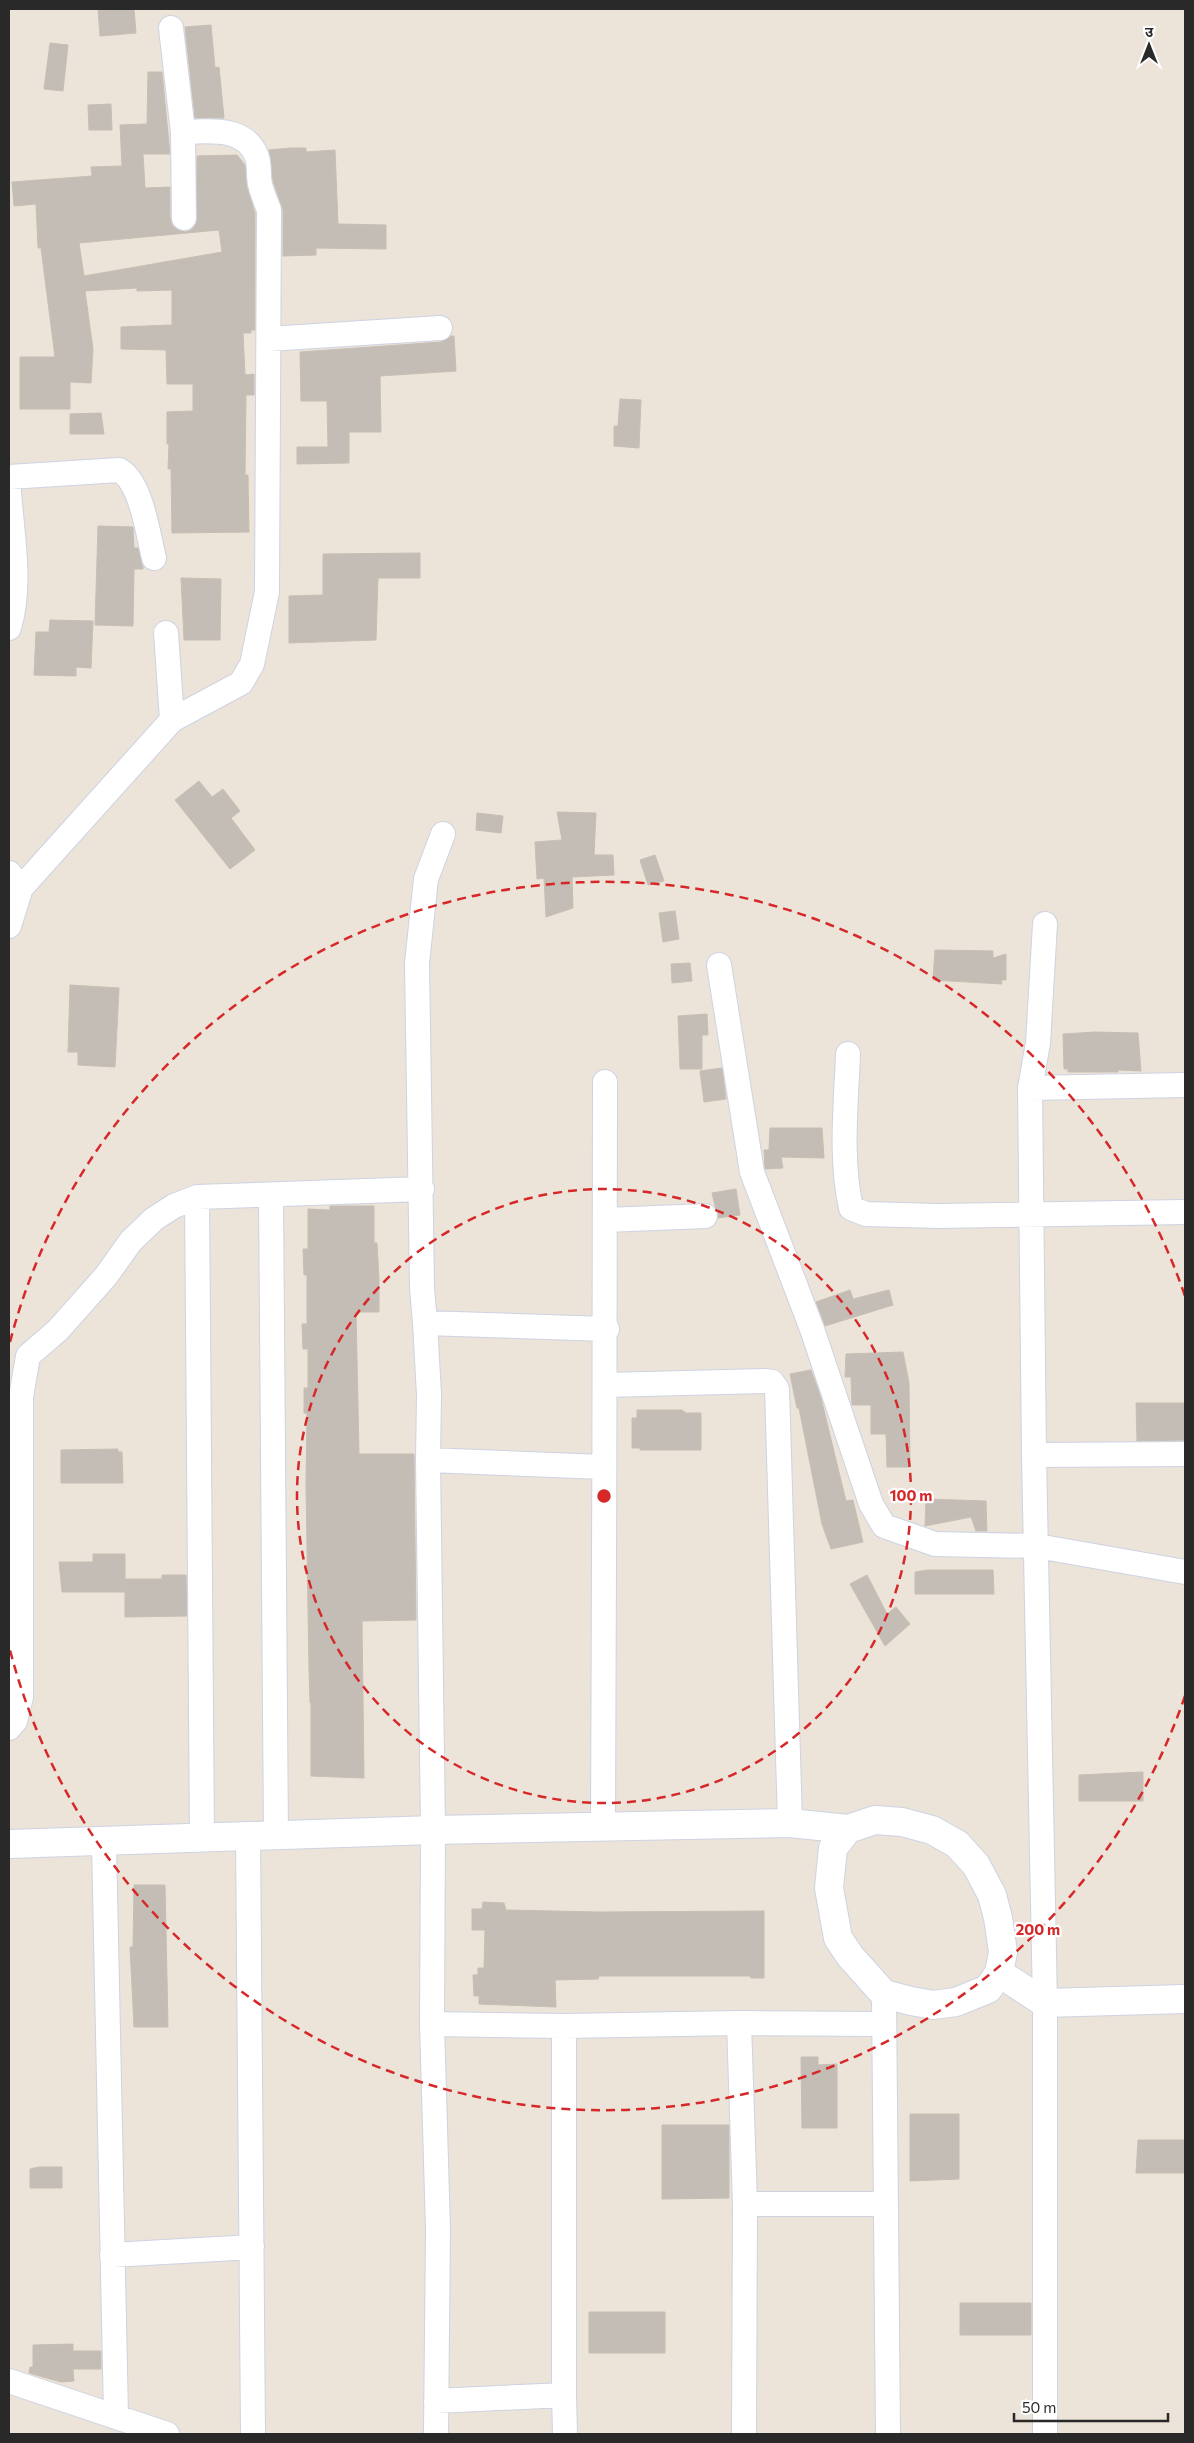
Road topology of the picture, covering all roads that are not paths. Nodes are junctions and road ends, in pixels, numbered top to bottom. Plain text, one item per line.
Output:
1 (172, 28) dead end
2 (183, 132) junction
3 (184, 218) dead end
4 (440, 328) dead end
5 (268, 339) junction
6 (9, 477) edge
7 (9, 491) edge
8 (154, 558) dead end
9 (9, 628) edge
10 (166, 633) dead end
11 (172, 720) junction
12 (443, 834) dead end
13 (15, 881) edge
14 (1045, 924) dead end
15 (9, 926) edge
16 (719, 965) dead end
17 (848, 1054) dead end
18 (606, 1082) dead end
19 (1185, 1085) edge
20 (1030, 1088) junction
21 (422, 1189) junction
22 (271, 1195) junction
23 (197, 1197) junction
24 (1185, 1212) edge
25 (1032, 1215) junction
26 (705, 1216) dead end
27 (606, 1220) junction
28 (425, 1324) junction
29 (607, 1329) junction
30 (606, 1385) junction
31 (1185, 1454) edge
32 (1034, 1455) junction
33 (428, 1460) junction
34 (603, 1467) junction
35 (1036, 1546) junction
36 (1185, 1572) edge
37 (9, 1728) edge
38 (790, 1823) junction
39 (603, 1828) junction
40 (848, 1829) junction
41 (433, 1830) junction
42 (248, 1837) junction
43 (276, 1837) junction
44 (202, 1839) junction
45 (104, 1842) junction
46 (9, 1844) edge
47 (999, 1973) junction
48 (884, 1994) junction
49 (1185, 1999) edge
50 (1045, 2003) junction
51 (739, 2023) junction
52 (432, 2024) junction
53 (884, 2024) junction
54 (564, 2026) junction
55 (745, 2204) junction
56 (885, 2204) junction
57 (252, 2247) junction
58 (112, 2255) junction
59 (9, 2381) edge
60 (564, 2395) junction
61 (436, 2402) junction
62 (116, 2416) junction
63 (167, 2434) edge
64 (253, 2434) edge
65 (436, 2434) edge
66 (565, 2434) edge
67 (744, 2434) edge
68 (888, 2434) edge
69 (1045, 2434) edge

1 - 2 street
2 - 3 street
2 - 5 street
4 - 5 street
5 - 11 street
6 - 8 street
7 - 9 street
10 - 11 street
11 - 13 street
12 - 21 street
13 - 15 street
14 - 20 street
16 - 35 street
17 - 25 street
18 - 27 street
19 - 20 street
20 - 25 street
21 - 22 street
21 - 28 street
22 - 23 street
22 - 43 street
23 - 37 street
23 - 44 street
24 - 25 street
25 - 32 street
26 - 27 street
27 - 29 street
28 - 29 street
28 - 33 street
29 - 30 street
30 - 34 street
30 - 38 street
31 - 32 street
32 - 35 street
33 - 34 street
33 - 41 street
34 - 39 street
35 - 36 street
35 - 50 street
38 - 39 street
38 - 40 street
39 - 41 street
40 - 47 street
40 - 48 street
41 - 43 street
41 - 52 street
42 - 43 street
42 - 44 street
42 - 57 street
44 - 45 street
45 - 46 street
45 - 58 street
47 - 48 street
47 - 50 street
48 - 53 street
49 - 50 street
50 - 69 street
51 - 53 street
51 - 54 street
51 - 55 street
52 - 54 street
52 - 61 street
53 - 56 street
54 - 60 street
55 - 56 street
55 - 67 street
56 - 68 street
57 - 58 street
57 - 64 street
58 - 62 street
59 - 62 street
60 - 61 street
60 - 66 street
61 - 65 street
62 - 63 street

